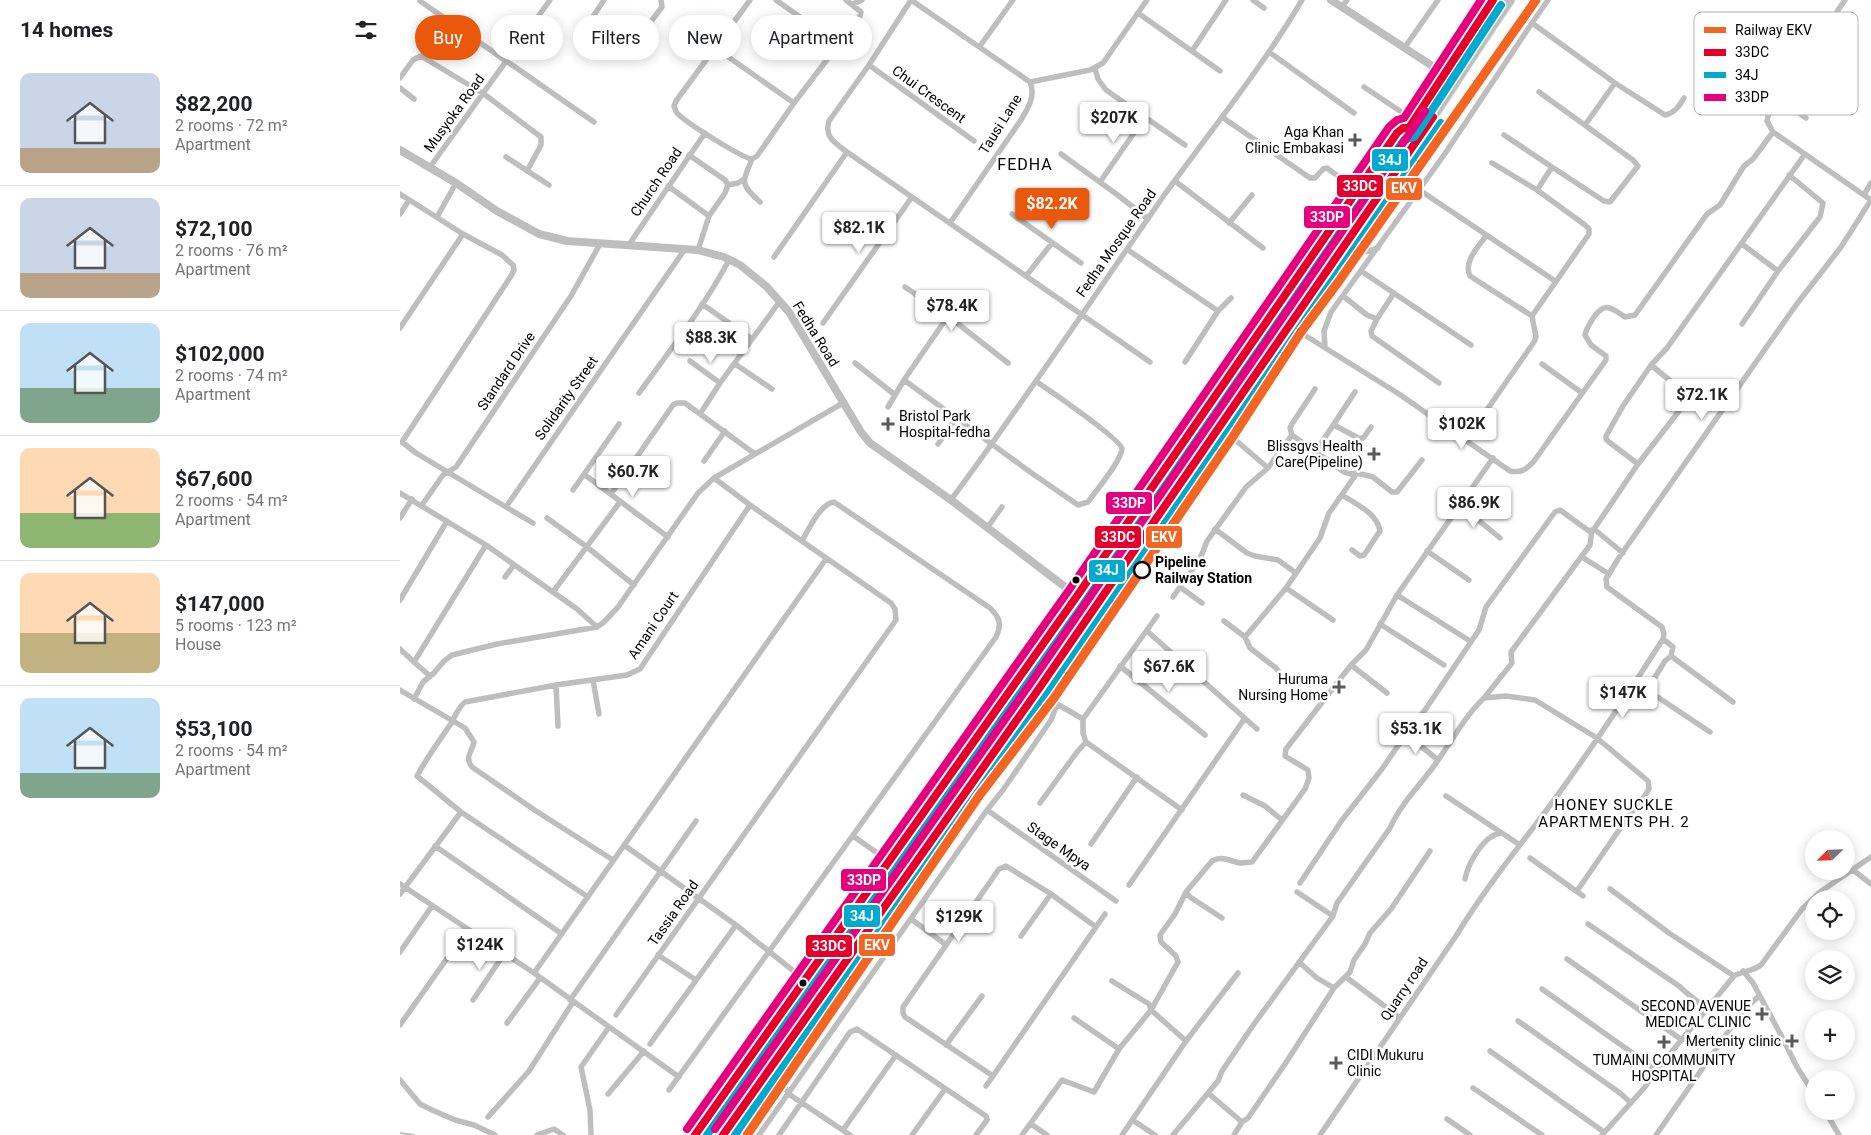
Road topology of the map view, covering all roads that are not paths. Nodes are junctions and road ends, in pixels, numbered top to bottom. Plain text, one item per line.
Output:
1 (550, 0) edge
2 (604, 0) edge
3 (661, 0) edge
4 (750, 0) edge
5 (776, 0) edge
6 (846, 0) edge
7 (862, 0) edge
8 (911, 0) edge
9 (1012, 0) edge
10 (1147, 0) edge
11 (1226, 0) edge
12 (1253, 0) edge
13 (1302, 0) edge
14 (1331, 0) edge
15 (1438, 0) edge
16 (1486, 0) edge
17 (1493, 0) edge
18 (1510, 0) edge
19 (1548, 0) edge
20 (1845, 0) edge
21 (420, 1) dead end
22 (1344, 3) edge
23 (853, 4) junction
24 (1264, 8) dead end
25 (1837, 12) edge
26 (1138, 13) junction
27 (739, 15) edge
28 (797, 15) edge
29 (860, 15) edge
30 (1532, 23) junction
31 (980, 46) junction
32 (1405, 47) junction
33 (1192, 51) junction
34 (1269, 52) junction
35 (705, 60) edge
36 (733, 60) edge
37 (826, 60) edge
38 (507, 61) junction
39 (868, 65) junction
40 (1095, 69) junction
41 (1443, 70) junction
42 (1220, 71) dead end
43 (400, 78) edge
44 (1030, 82) junction
45 (1615, 83) junction
46 (1364, 87) dead end
47 (400, 88) edge
48 (1539, 92) dead end
49 (484, 94) junction
50 (414, 98) dead end
51 (1684, 98) dead end
52 (794, 103) junction
53 (1354, 113) dead end
54 (1769, 115) edge
55 (1802, 115) edge
56 (1145, 117) junction
57 (1222, 117) junction
58 (1409, 117) junction
59 (1806, 118) dead end
60 (594, 122) dead end
61 (1585, 126) junction
62 (1406, 128) junction
63 (1773, 132) junction
64 (705, 133) junction
65 (1504, 134) dead end
66 (974, 141) dead end
67 (1185, 145) dead end
68 (400, 150) edge
69 (847, 152) junction
70 (1061, 154) dead end
71 (1805, 154) junction
72 (689, 155) junction
73 (506, 157) dead end
74 (752, 159) junction
75 (1492, 163) dead end
76 (1552, 167) junction
77 (430, 168) junction
78 (527, 171) junction
79 (1789, 175) junction
80 (744, 179) junction
81 (1175, 181) junction
82 (1100, 182) junction
83 (456, 183) junction
84 (1871, 183) edge
85 (549, 185) dead end
86 (728, 185) junction
87 (668, 186) junction
88 (1418, 189) junction
89 (1537, 190) junction
90 (1358, 191) junction
91 (400, 194) edge
92 (1252, 195) dead end
93 (1864, 195) junction
94 (912, 197) junction
95 (409, 200) junction
96 (1871, 200) edge
97 (760, 202) dead end
98 (400, 214) edge
99 (1012, 214) dead end
100 (709, 216) junction
101 (437, 217) junction
102 (1148, 219) junction
103 (950, 223) junction
104 (1230, 223) junction
105 (463, 234) junction
106 (1486, 236) junction
107 (1052, 243) junction
108 (600, 244) junction
109 (1742, 244) junction
110 (628, 246) junction
111 (1263, 248) dead end
112 (1378, 248) junction
113 (685, 249) junction
114 (698, 250) junction
115 (1128, 250) junction
116 (774, 257) dead end
117 (729, 260) junction
118 (1335, 261) junction
119 (1081, 263) dead end
120 (1361, 271) junction
121 (1778, 271) junction
122 (1026, 276) junction
123 (1555, 282) junction
124 (905, 287) dead end
125 (1394, 292) junction
126 (1343, 296) junction
127 (1231, 298) dead end
128 (780, 301) junction
129 (702, 304) junction
130 (1218, 310) junction
131 (1082, 314) junction
132 (948, 316) junction
133 (1532, 316) junction
134 (1377, 320) junction
135 (823, 323) dead end
136 (1742, 324) dead end
137 (1290, 326) junction
138 (400, 328) edge
139 (752, 339) junction
140 (1471, 345) dead end
141 (1325, 347) junction
142 (690, 362) dead end
143 (1150, 362) dead end
144 (1185, 362) dead end
145 (855, 363) dead end
146 (1008, 363) dead end
147 (735, 364) junction
148 (1542, 364) dead end
149 (1652, 365) junction
150 (904, 380) junction
151 (1037, 382) junction
152 (720, 383) junction
153 (1439, 383) dead end
154 (772, 389) dead end
155 (1315, 389) dead end
156 (1355, 392) dead end
157 (639, 393) dead end
158 (1582, 393) junction
159 (894, 395) junction
160 (843, 403) junction
161 (888, 406) dead end
162 (700, 414) junction
163 (956, 418) junction
164 (619, 424) dead end
165 (1334, 425) junction
166 (1372, 428) dead end
167 (724, 431) junction
168 (1218, 431) junction
169 (1292, 435) junction
170 (1466, 440) junction
171 (401, 441) edge
172 (938, 444) dead end
173 (992, 445) junction
174 (1316, 450) junction
175 (755, 454) junction
176 (1493, 458) junction
177 (1422, 460) dead end
178 (704, 461) dead end
179 (1638, 464) junction
180 (1170, 467) junction
181 (1268, 468) junction
182 (450, 472) junction
183 (1356, 473) junction
184 (585, 474) junction
185 (714, 478) junction
186 (574, 490) dead end
187 (400, 493) edge
188 (611, 494) junction
189 (1342, 495) junction
190 (412, 499) junction
191 (951, 500) junction
192 (620, 502) junction
193 (422, 505) junction
194 (750, 505) junction
195 (1460, 505) junction
196 (506, 507) junction
197 (1002, 507) dead end
198 (400, 518) edge
199 (547, 518) dead end
200 (447, 521) junction
201 (533, 523) dead end
202 (987, 528) junction
203 (1215, 529) junction
204 (1593, 530) junction
205 (668, 537) junction
206 (1500, 538) dead end
207 (802, 541) junction
208 (486, 545) junction
209 (587, 547) junction
210 (1352, 550) dead end
211 (1427, 551) junction
212 (1623, 553) junction
213 (1582, 556) junction
214 (826, 559) junction
215 (514, 565) junction
216 (1296, 572) junction
217 (1610, 574) junction
218 (505, 577) dead end
219 (1469, 580) dead end
220 (634, 585) junction
221 (1180, 587) junction
222 (1286, 588) junction
223 (553, 592) junction
224 (1396, 595) junction
225 (1077, 596) junction
226 (1173, 597) dead end
227 (400, 600) edge
228 (1202, 603) dead end
229 (1157, 616) dead end
230 (1333, 620) dead end
231 (1224, 621) dead end
232 (1380, 624) junction
233 (597, 626) junction
234 (1147, 631) junction
235 (1245, 637) junction
236 (1663, 639) junction
237 (1470, 641) junction
238 (400, 649) edge
239 (1671, 656) junction
240 (414, 662) junction
241 (1444, 665) dead end
242 (1120, 666) junction
243 (1351, 666) junction
244 (430, 676) junction
245 (1284, 679) dead end
246 (593, 680) junction
247 (556, 685) junction
248 (1632, 687) junction
249 (400, 690) edge
250 (1038, 690) junction
251 (1646, 690) junction
252 (1387, 693) dead end
253 (1484, 698) junction
254 (414, 699) junction
255 (1733, 702) dead end
256 (1057, 704) junction
257 (599, 714) dead end
258 (1245, 718) junction
259 (1082, 719) junction
260 (453, 720) junction
261 (558, 726) dead end
262 (1257, 729) dead end
263 (1710, 732) dead end
264 (1406, 734) junction
265 (1205, 735) dead end
266 (1598, 738) junction
267 (1086, 742) junction
268 (1438, 760) junction
269 (1137, 776) junction
270 (1244, 795) dead end
271 (1446, 796) dead end
272 (1040, 802) dead end
273 (987, 810) junction
274 (1182, 810) junction
275 (461, 812) junction
276 (1282, 820) junction
277 (696, 821) dead end
278 (1501, 833) junction
279 (853, 836) junction
280 (1091, 844) dead end
281 (1520, 845) junction
282 (435, 846) junction
283 (624, 846) junction
284 (1430, 851) dead end
285 (1871, 857) edge
286 (1530, 858) dead end
287 (613, 860) junction
288 (890, 862) junction
289 (1855, 869) edge
290 (661, 871) junction
291 (1855, 872) edge
292 (1465, 879) dead end
293 (1838, 880) edge
294 (1300, 883) dead end
295 (1871, 884) edge
296 (402, 885) edge
297 (1129, 885) dead end
298 (1610, 889) dead end
299 (1577, 891) junction
300 (1186, 892) junction
301 (1296, 892) dead end
302 (400, 894) edge
303 (1051, 894) junction
304 (1583, 896) dead end
305 (588, 897) junction
306 (698, 898) junction
307 (1116, 901) dead end
308 (432, 906) junction
309 (1105, 914) dead end
310 (1333, 916) junction
311 (1222, 918) dead end
312 (911, 919) junction
313 (1588, 924) dead end
314 (736, 926) junction
315 (1096, 926) junction
316 (467, 930) junction
317 (562, 934) junction
318 (1021, 936) dead end
319 (945, 944) junction
320 (400, 952) edge
321 (770, 953) junction
322 (504, 954) junction
323 (658, 955) junction
324 (1567, 959) dead end
325 (1299, 962) junction
326 (1743, 971) junction
327 (534, 973) junction
328 (1238, 973) dead end
329 (1734, 976) junction
330 (1346, 977) junction
331 (540, 978) junction
332 (696, 980) junction
333 (806, 981) junction
334 (1112, 981) dead end
335 (1334, 988) junction
336 (1542, 989) dead end
337 (982, 996) dead end
338 (1759, 996) junction
339 (473, 1000) dead end
340 (572, 1001) junction
341 (1152, 1010) junction
342 (1707, 1010) junction
343 (616, 1015) dead end
344 (1400, 1017) junction
345 (1074, 1018) dead end
346 (1518, 1021) dead end
347 (507, 1023) dead end
348 (400, 1025) edge
349 (609, 1027) junction
350 (1682, 1040) junction
351 (1186, 1041) junction
352 (650, 1044) dead end
353 (946, 1045) junction
354 (1119, 1049) junction
355 (644, 1051) junction
356 (1490, 1051) dead end
357 (896, 1055) junction
358 (1655, 1072) junction
359 (766, 1075) junction
360 (993, 1076) junction
361 (679, 1078) junction
362 (400, 1080) edge
363 (1805, 1080) edge
364 (986, 1086) dead end
365 (1473, 1088) dead end
366 (945, 1089) junction
367 (669, 1090) dead end
368 (1208, 1093) junction
369 (608, 1094) dead end
370 (789, 1094) junction
371 (1631, 1103) junction
372 (802, 1104) junction
373 (488, 1118) dead end
374 (1447, 1120) dead end
375 (1830, 1120) edge
376 (1134, 1121) junction
377 (1242, 1122) junction
378 (1031, 1124) junction
379 (847, 1133) edge
380 (1603, 1134) edge
381 (495, 1135) edge
382 (537, 1135) edge
383 (563, 1135) edge
384 (591, 1135) edge
385 (695, 1135) edge
386 (703, 1135) edge
387 (723, 1135) edge
388 (759, 1135) edge
389 (779, 1135) edge
390 (912, 1135) edge
391 (976, 1135) edge
392 (1022, 1135) edge
393 (1047, 1135) edge
394 (1122, 1135) edge
395 (1155, 1135) edge
396 (1173, 1135) edge
397 (1234, 1135) edge
398 (1320, 1135) edge
399 (1470, 1135) edge
400 (1542, 1135) edge
401 (1656, 1135) edge
402 (1839, 1135) edge

1 - 38 street, Musyoka Road
2 - 3 street
4 - 27 street
5 - 28 street
6 - 23 street
7 - 23 street
8 - 31 street, Tausi Lane
8 - 39 street
9 - 31 street
10 - 26 street
11 - 33 street
12 - 24 street
13 - 34 street, Fedha Mosque Road
14 - 22 street
15 - 32 street
16 - 41 street
17 - 41 main road
18 - 118 main road
19 - 30 street
20 - 25 street
21 - 38 street
22 - 32 street
23 - 29 street
26 - 33 street
26 - 40 street
30 - 45 street
30 - 88 street
31 - 44 street, Tausi Lane
32 - 41 street
33 - 42 street
34 - 53 street
34 - 57 street, Fedha Mosque Road
35 - 64 street
36 - 52 street
37 - 52 street
38 - 49 street, Musyoka Road
38 - 60 street
39 - 66 street, Chui Crescent
39 - 69 street
40 - 44 street
40 - 56 street
41 - 58 street
41 - 62 main road
43 - 49 street
44 - 103 street, Tausi Lane
45 - 51 street
45 - 61 street
46 - 58 street
47 - 50 street
48 - 61 street
49 - 77 street, Musyoka Road
49 - 78 street
52 - 74 street
54 - 63 street
55 - 59 street
56 - 67 street
56 - 82 street
57 - 81 street, Fedha Mosque Road
57 - 90 street
58 - 62 street
61 - 76 street
62 - 90 main road
62 - 180 main road
63 - 71 street
63 - 158 street
64 - 72 street, Church Road
64 - 74 street
65 - 76 street
68 - 77 street, Fedha Road
69 - 94 street
69 - 116 street
70 - 82 street
71 - 79 street
71 - 93 street
72 - 86 street
72 - 87 street, Church Road
73 - 78 street
74 - 80 street
75 - 89 street
76 - 89 street
77 - 83 street, Fedha Road
78 - 85 street
79 - 109 street
79 - 121 street
80 - 86 street
80 - 97 street
81 - 102 street, Fedha Mosque Road
81 - 104 street
82 - 102 street
83 - 101 street
83 - 108 street, Fedha Road
84 - 93 street
86 - 100 street
87 - 100 street
87 - 110 street, Church Road
88 - 106 street
88 - 112 street
89 - 123 street
90 - 180 main road
91 - 95 street
92 - 104 street
93 - 96 street
94 - 103 street
94 - 135 street
95 - 98 street
95 - 101 street
96 - 212 street
99 - 107 street
100 - 114 street
101 - 105 street
102 - 115 street, Fedha Mosque Road
103 - 122 street
104 - 111 street
105 - 138 street
105 - 171 street
106 - 123 street
106 - 133 street
107 - 119 street
107 - 122 street
108 - 110 street, Fedha Road
108 - 182 street, Standard Drive
109 - 121 street
109 - 149 street
110 - 113 street, Fedha Road
112 - 118 street
112 - 120 street
113 - 114 street, Fedha Road
113 - 196 street, Solidarity Street
114 - 117 street, Fedha Road
115 - 130 street
115 - 131 street, Fedha Mosque Road
117 - 128 street, Fedha Road
117 - 129 street
118 - 137 main road
120 - 125 street
120 - 126 street
121 - 136 street
122 - 131 street
123 - 133 street
124 - 132 street
125 - 134 street
125 - 140 street
126 - 134 street
126 - 141 street
127 - 130 street
128 - 139 street
128 - 160 street, Fedha Road
129 - 139 street
129 - 157 street
130 - 144 street
131 - 143 street
131 - 151 street, Fedha Mosque Road
132 - 146 street
132 - 150 street
133 - 170 street
134 - 153 street
137 - 141 street
137 - 168 main road
139 - 147 street
141 - 170 street
142 - 152 street
145 - 159 street
147 - 152 street
147 - 154 street
148 - 158 street
149 - 179 street
149 - 179 street
150 - 159 street
150 - 163 street
151 - 173 street, Fedha Mosque Road
151 - 173 street
152 - 162 street
155 - 169 street
156 - 165 street
158 - 176 street
159 - 161 street
160 - 175 street
160 - 191 street, Fedha Road
162 - 167 street
162 - 188 street
163 - 172 street
163 - 173 street
164 - 184 street
165 - 166 street
165 - 174 street
167 - 175 street
167 - 178 street
168 - 181 street
168 - 250 main road
169 - 174 street
169 - 181 street
170 - 176 street
171 - 182 street
173 - 191 street, Fedha Mosque Road
174 - 183 street
175 - 185 street
176 - 195 street
177 - 183 street
179 - 204 street
180 - 225 main road
180 - 386 main road
181 - 203 street
182 - 193 street, Standard Drive
182 - 196 street
183 - 189 street
184 - 186 street
184 - 188 street
185 - 194 street
185 - 205 street
187 - 190 street
188 - 192 street
189 - 210 street
189 - 216 street
190 - 193 street
190 - 198 street
191 - 202 street, Fedha Road
192 - 205 street
192 - 209 street
193 - 200 street
194 - 207 street
194 - 246 street, Amani Court
195 - 206 street
195 - 211 street
196 - 201 street
197 - 202 street
199 - 209 street
200 - 208 street
200 - 227 street
202 - 225 street, Fedha Road
203 - 216 street
203 - 221 street
204 - 212 street
204 - 213 street
204 - 237 street
205 - 220 street
207 - 214 street
207 - 279 street
208 - 215 street
208 - 240 street
209 - 220 street
209 - 223 street
211 - 219 street
211 - 224 street
212 - 217 street
213 - 217 street
213 - 253 street
214 - 283 street
214 - 306 street, Tassia Road
215 - 218 street
215 - 223 street
216 - 222 street
217 - 236 street
220 - 233 street
221 - 226 street
221 - 228 street
222 - 230 street
222 - 235 street
223 - 233 street
224 - 232 street
224 - 237 street
225 - 288 main road
229 - 234 street
231 - 235 street
232 - 241 street
232 - 243 street
233 - 244 street
234 - 242 street
234 - 258 street
235 - 245 street
236 - 239 street
236 - 248 street, Quarry road
237 - 264 street
238 - 240 street
239 - 251 street
239 - 255 street
240 - 244 street
242 - 259 street
242 - 265 street
243 - 252 street
243 - 276 street
244 - 254 street
246 - 247 street, Amani Court
246 - 257 street
247 - 260 street, Amani Court
247 - 261 street
248 - 251 street
248 - 266 street, Quarry road
249 - 254 street
250 - 256 street
250 - 359 main road
251 - 263 street
253 - 266 street
253 - 268 street
254 - 260 street
256 - 259 street
256 - 273 street
258 - 262 street
258 - 274 street
259 - 267 street
260 - 275 street, Amani Court
260 - 287 street
264 - 268 street
264 - 294 street
266 - 281 street, Quarry road
266 - 299 street
267 - 269 street
267 - 272 street
268 - 310 street
269 - 274 street
269 - 280 street
270 - 276 street
271 - 278 street
273 - 307 street, Stage Mpya
273 - 312 street
274 - 297 street
275 - 282 street
275 - 305 street
276 - 300 street
277 - 290 street
278 - 281 street
278 - 292 street
279 - 288 street
279 - 321 street
281 - 344 street, Quarry road
282 - 296 street
282 - 317 street
283 - 287 street
283 - 290 street
284 - 330 street
285 - 289 street
286 - 299 street
287 - 305 street
288 - 333 main road
290 - 306 street
290 - 340 street
291 - 295 street
293 - 326 street
296 - 302 street
296 - 308 street
298 - 329 street
299 - 304 street
300 - 311 street
300 - 341 street
301 - 310 street
303 - 315 street
303 - 318 street
303 - 319 street
305 - 317 street
306 - 314 street
306 - 323 street, Tassia Road
308 - 316 street
308 - 320 street
309 - 315 street
310 - 325 street
312 - 319 street
312 - 370 street
313 - 342 street
314 - 321 street
314 - 332 street
315 - 360 street
316 - 322 street
316 - 348 street
317 - 327 street
319 - 353 street
321 - 333 street
321 - 361 street
322 - 327 street
322 - 339 street
323 - 332 street
323 - 343 street, Tassia Road
324 - 350 street
325 - 335 street
325 - 368 street
326 - 329 street
326 - 338 street
327 - 331 street
328 - 351 street
329 - 342 street
330 - 335 street
330 - 344 street
331 - 340 street
331 - 347 street
332 - 352 street
333 - 385 main road
334 - 341 street
335 - 377 street
336 - 358 street
337 - 353 street
338 - 363 street
338 - 401 street
340 - 349 street
340 - 373 street
341 - 351 street
341 - 354 street
342 - 350 street
344 - 398 street, Quarry road
345 - 354 street
346 - 371 street
349 - 355 street
349 - 384 street
350 - 358 street
351 - 376 street
353 - 360 street
354 - 378 street
355 - 361 street
355 - 369 street
356 - 380 street
357 - 366 street
357 - 372 street
357 - 379 street
358 - 371 street
359 - 370 street
359 - 387 main road
360 - 364 street
361 - 367 street
362 - 381 street
365 - 400 street
366 - 390 street
366 - 391 street
368 - 377 street
368 - 396 street
370 - 372 street
370 - 388 street
371 - 380 street
372 - 379 street
372 - 389 street
374 - 399 street
375 - 402 street
376 - 394 street
376 - 395 street
377 - 397 street
378 - 392 street
378 - 393 street
382 - 383 street

